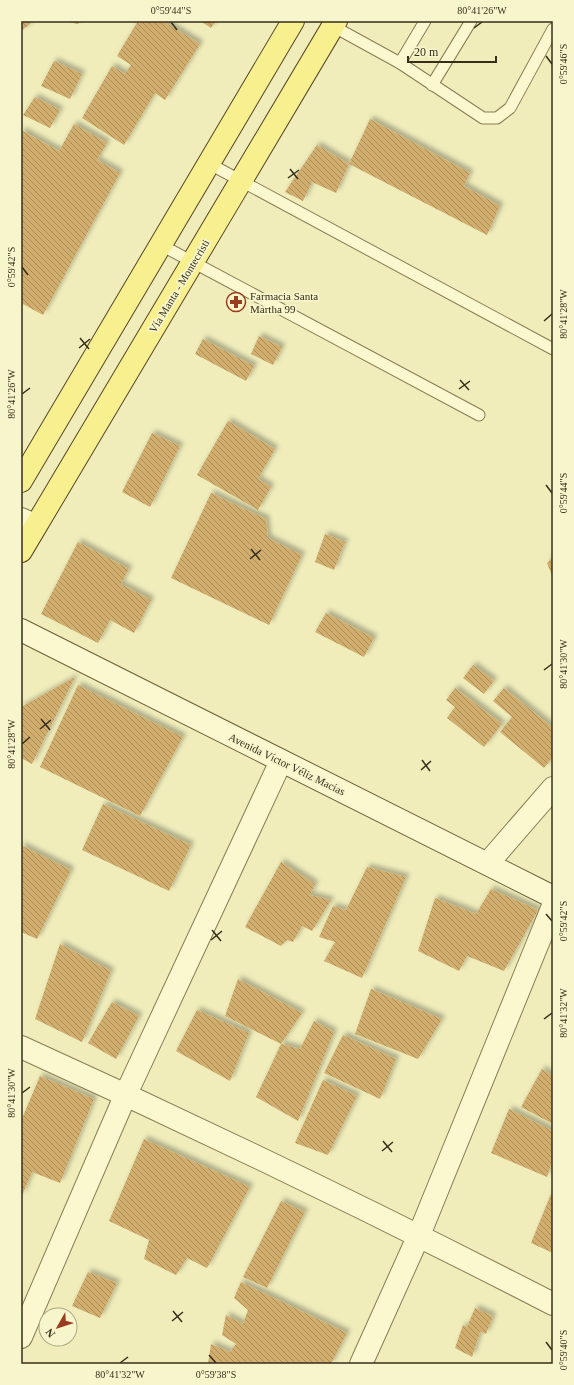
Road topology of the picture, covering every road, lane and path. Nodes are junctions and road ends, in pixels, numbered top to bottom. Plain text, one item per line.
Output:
1 (293, 21) edge
2 (425, 21) edge
3 (471, 21) edge
4 (331, 23) edge
5 (553, 29) edge
6 (400, 64) junction
7 (432, 85) junction
8 (208, 163) junction
9 (242, 182) junction
10 (161, 245) junction
11 (194, 262) junction
12 (553, 349) edge
13 (479, 415) dead end
14 (21, 481) edge
15 (28, 522) edge
16 (21, 551) edge
17 (21, 630) edge
18 (281, 761) junction
19 (553, 788) edge
20 (488, 863) junction
21 (553, 897) edge
22 (553, 906) edge
23 (21, 1046) edge
24 (126, 1094) junction
25 (418, 1235) junction
26 (553, 1304) edge
27 (21, 1337) edge
28 (361, 1364) edge

1 - 8 main road
2 - 6 lane
3 - 7 lane
4 - 6 lane
4 - 9 main road, Vía Manta - Montecristi
5 - 7 lane
6 - 7 lane
8 - 9 lane
8 - 10 main road
9 - 11 main road, Vía Manta - Montecristi
9 - 12 lane
10 - 11 lane
10 - 14 main road
11 - 13 lane
11 - 15 main road, Vía Manta - Montecristi
15 - 16 main road, Vía Manta - Montecristi
17 - 18 street, Avenida Víctor Véliz Macías
18 - 20 street, Avenida Víctor Véliz Macías
18 - 24 street
19 - 20 street
20 - 21 street, Avenida Víctor Véliz Macías
22 - 25 street
23 - 24 street
24 - 25 street
24 - 27 street
25 - 26 street
25 - 28 street

